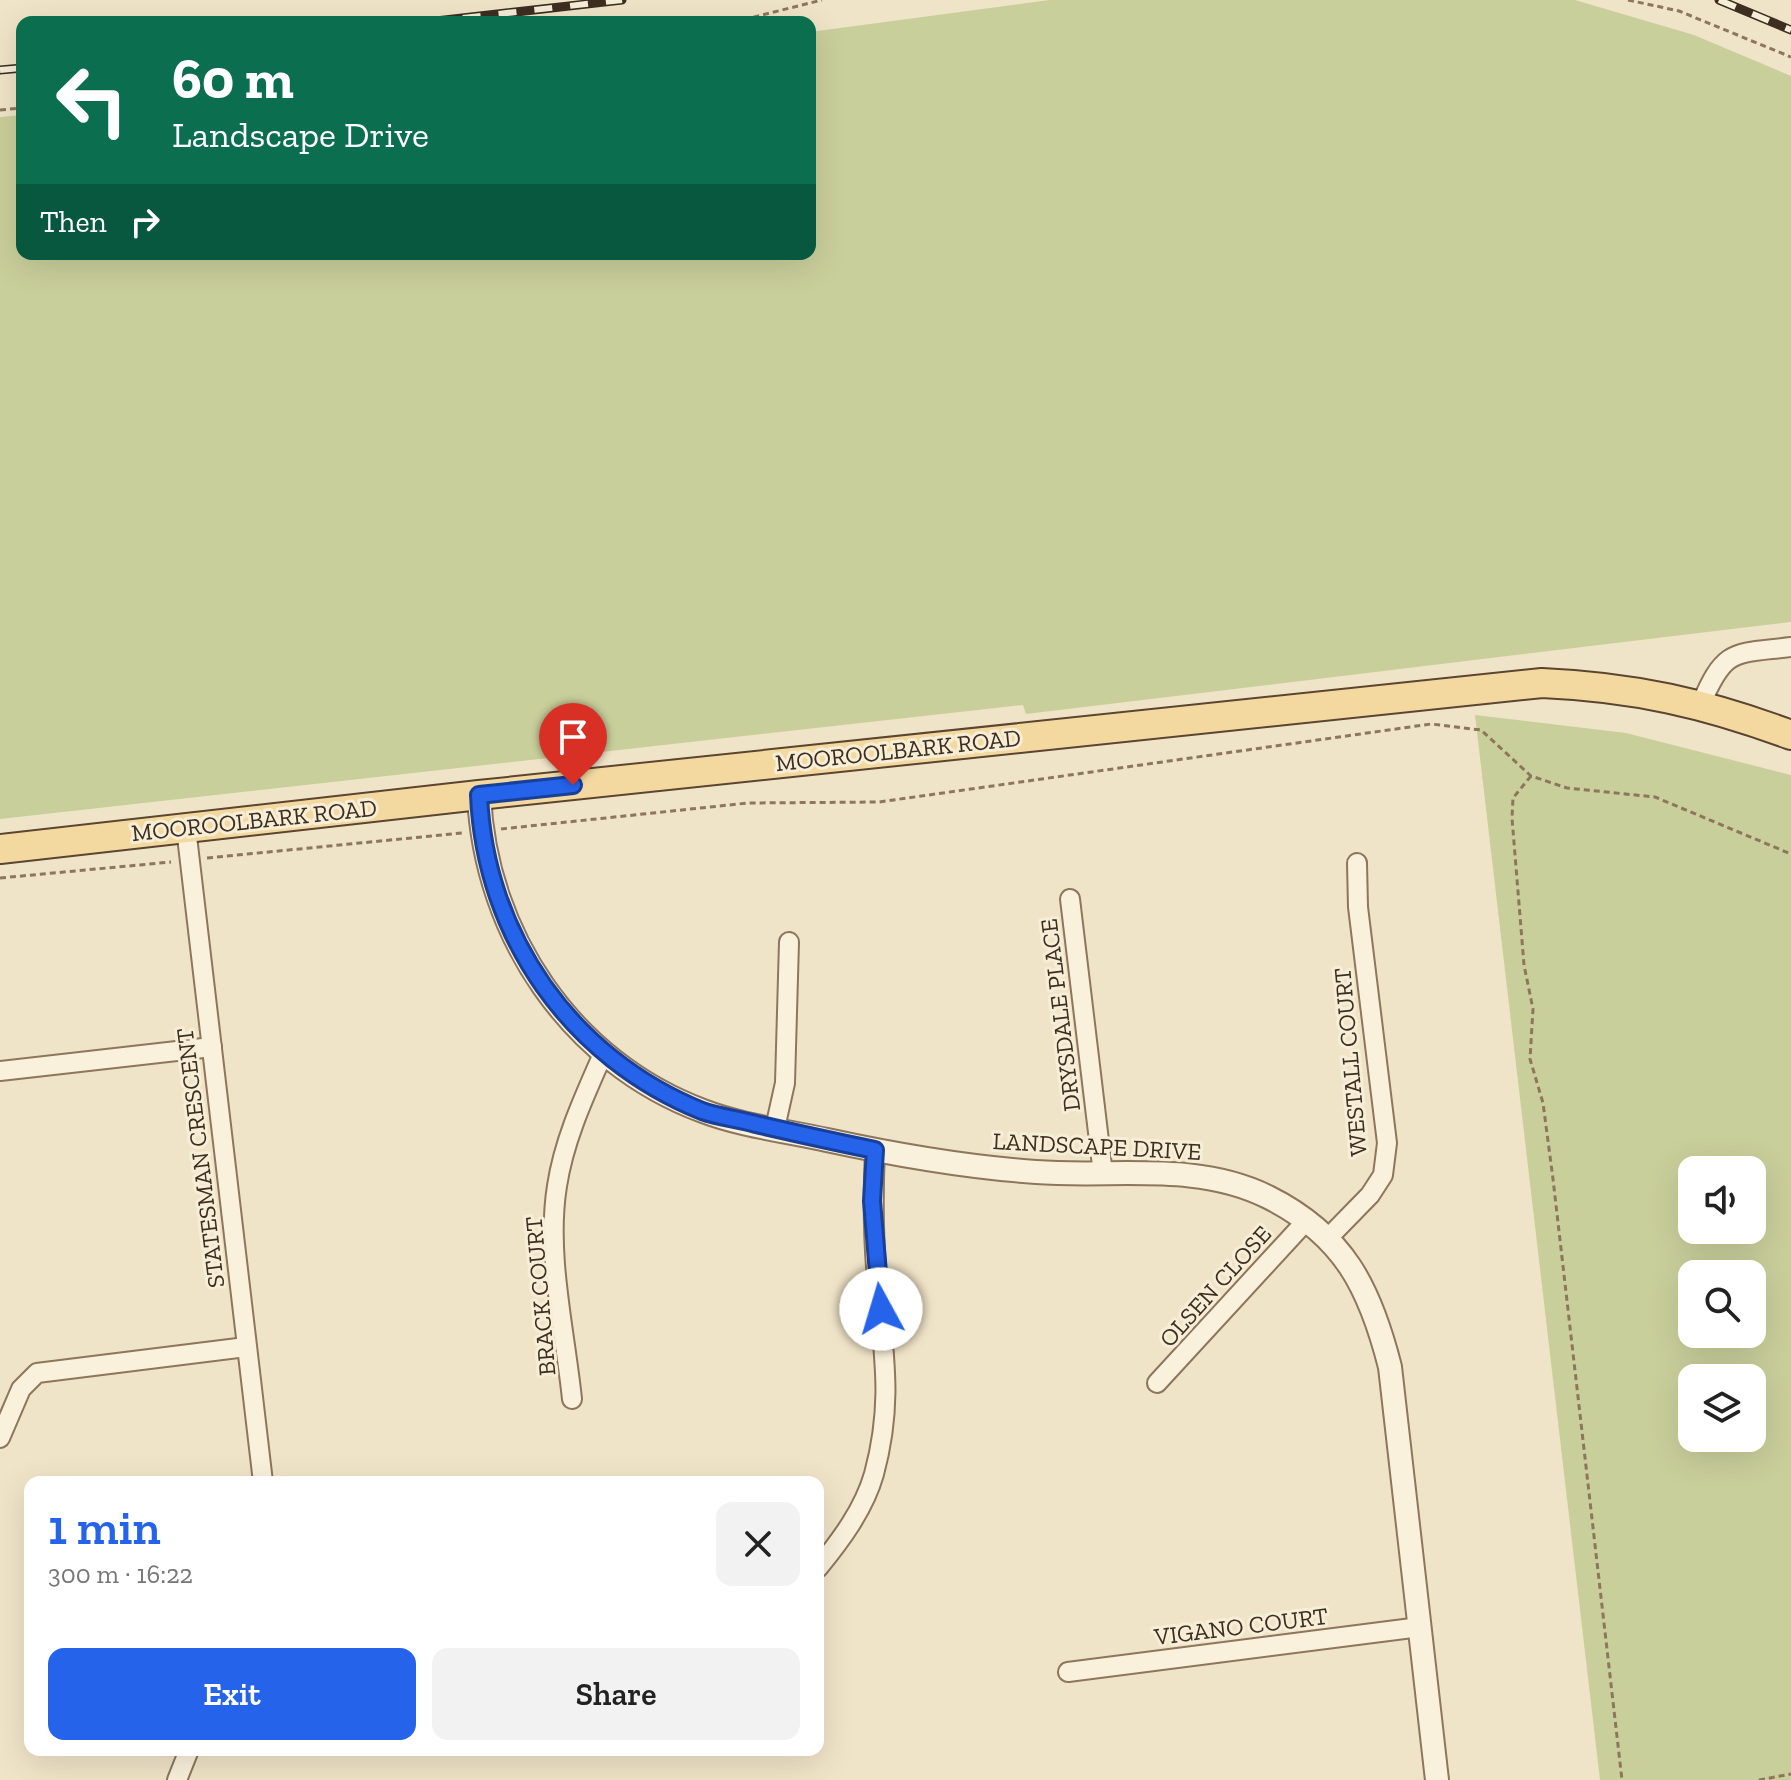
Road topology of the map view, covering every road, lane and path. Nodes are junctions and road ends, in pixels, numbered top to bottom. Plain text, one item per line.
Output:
1 (822, 0) edge
2 (1628, 0) edge
3 (758, 16) edge
4 (1791, 57) edge
5 (1791, 647) edge
6 (1701, 704) junction
7 (1791, 735) edge
8 (1531, 776) junction
9 (479, 795) junction
10 (186, 828) junction
11 (482, 831) junction
12 (0, 849) edge
13 (1791, 854) edge
14 (190, 860) junction
15 (1357, 863) dead end
16 (0, 878) edge
17 (1070, 899) dead end
18 (789, 942) dead end
19 (212, 1047) junction
20 (603, 1054) junction
21 (0, 1071) edge
22 (775, 1128) junction
23 (875, 1150) junction
24 (1103, 1174) junction
25 (1307, 1220) junction
26 (1329, 1237) junction
27 (246, 1347) junction
28 (1157, 1383) dead end
29 (572, 1399) dead end
30 (0, 1438) edge
31 (262, 1476) edge
32 (824, 1560) edge
33 (1420, 1627) junction
34 (1068, 1672) dead end
35 (187, 1756) edge
36 (1791, 1774) edge
37 (177, 1780) edge
38 (1437, 1780) edge
39 (1622, 1780) edge
40 (1759, 1780) edge

1 - 3 path
2 - 4 path
5 - 6 street
6 - 7 main road, MOOROOLBARK ROAD
6 - 9 main road, MOOROOLBARK ROAD
8 - 11 path
8 - 13 path
8 - 39 path
9 - 10 main road, MOOROOLBARK ROAD
9 - 11 street, LANDSCAPE DRIVE
10 - 12 main road, MOOROOLBARK ROAD
10 - 14 street, STATESMAN CRESCENT
11 - 14 path
11 - 20 street, LANDSCAPE DRIVE
14 - 16 path
14 - 19 street, STATESMAN CRESCENT
15 - 26 street, WESTALL COURT
17 - 24 street, DRYSDALE PLACE
18 - 22 street
19 - 21 street
19 - 27 street, STATESMAN CRESCENT
20 - 22 street, LANDSCAPE DRIVE
20 - 29 street, BRACK COURT
22 - 23 street, LANDSCAPE DRIVE
23 - 24 street, LANDSCAPE DRIVE
23 - 32 street
24 - 25 street, LANDSCAPE DRIVE
25 - 26 street, LANDSCAPE DRIVE
25 - 28 street, OLSEN CLOSE
26 - 33 street, LANDSCAPE DRIVE
27 - 30 street
27 - 31 street, STATESMAN CRESCENT
33 - 34 street, VIGANO COURT
33 - 38 street, LANDSCAPE DRIVE
35 - 37 street
36 - 40 path

